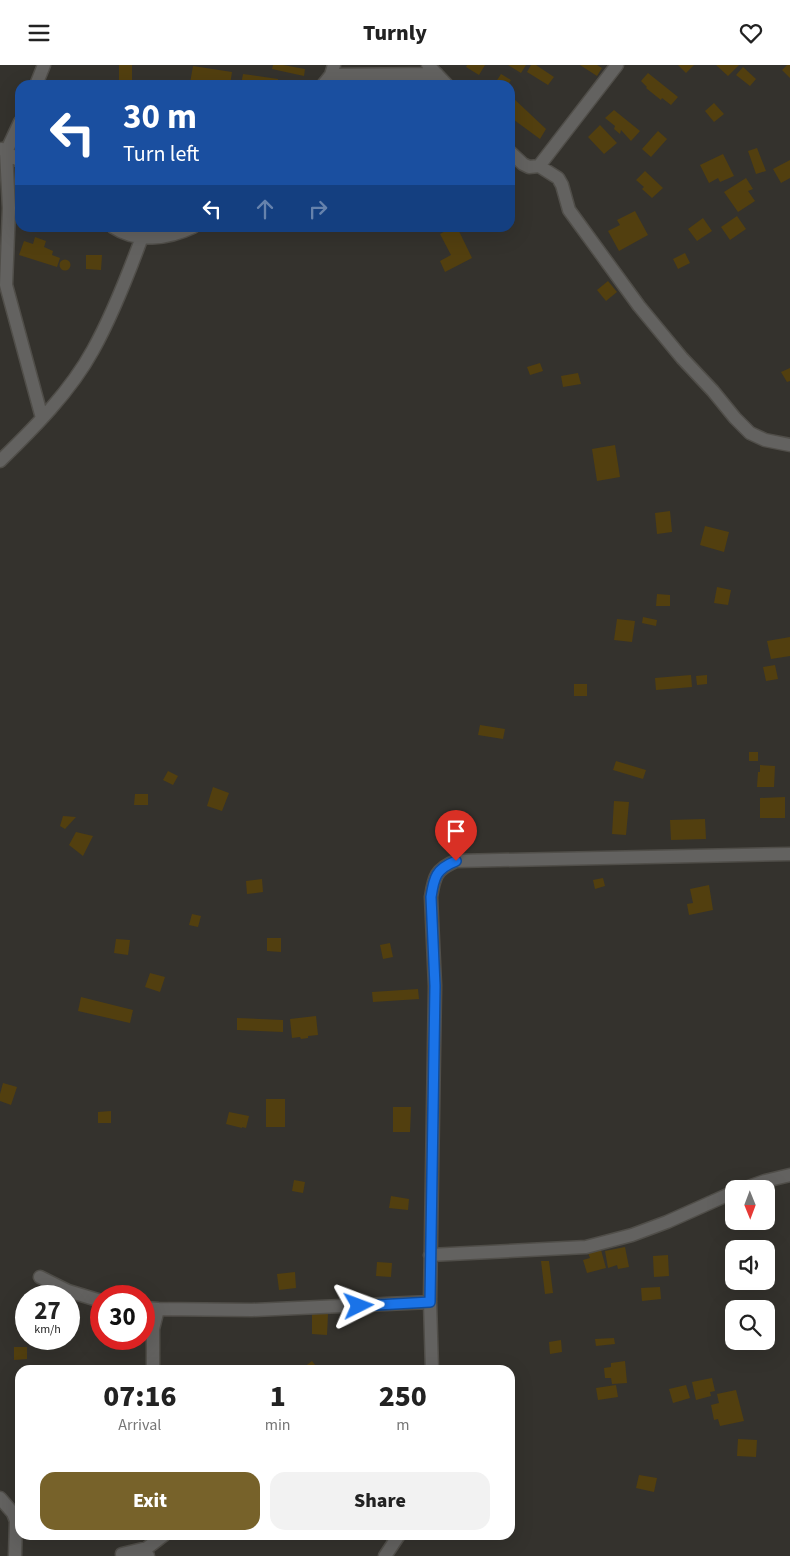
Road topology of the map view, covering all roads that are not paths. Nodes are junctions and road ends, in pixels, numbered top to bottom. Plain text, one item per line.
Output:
1 (44, 65) edge
2 (618, 65) edge
3 (432, 70) edge
4 (329, 75) edge
5 (38, 80) edge
6 (442, 80) edge
7 (15, 130) edge
8 (3, 150) edge
9 (515, 157) edge
10 (15, 158) edge
11 (538, 166) junction
12 (124, 232) edge
13 (180, 232) edge
14 (142, 237) junction
15 (42, 418) junction
16 (790, 445) edge
17 (0, 461) edge
18 (790, 854) edge
19 (790, 1175) edge
20 (770, 1180) edge
21 (725, 1196) edge
22 (430, 1255) junction
23 (40, 1277) dead end
24 (90, 1298) edge
25 (430, 1302) junction
26 (155, 1309) edge
27 (158, 1309) junction
28 (153, 1365) edge
29 (432, 1365) edge
30 (0, 1498) edge
31 (15, 1517) edge
32 (17, 1540) edge
33 (157, 1540) edge
34 (396, 1540) edge
35 (15, 1556) edge
36 (148, 1556) edge
37 (385, 1556) edge

1 - 5 street
2 - 11 street
3 - 4 street
3 - 6 street
7 - 8 street
8 - 10 street
8 - 15 street
9 - 11 street
11 - 16 street
12 - 14 street
13 - 14 street
14 - 15 street
15 - 17 street
18 - 22 street
19 - 20 street
21 - 22 street
22 - 25 street
23 - 24 street
25 - 27 street
25 - 29 street
26 - 27 street
27 - 28 street
30 - 31 street
32 - 35 street
33 - 36 street
34 - 37 street

